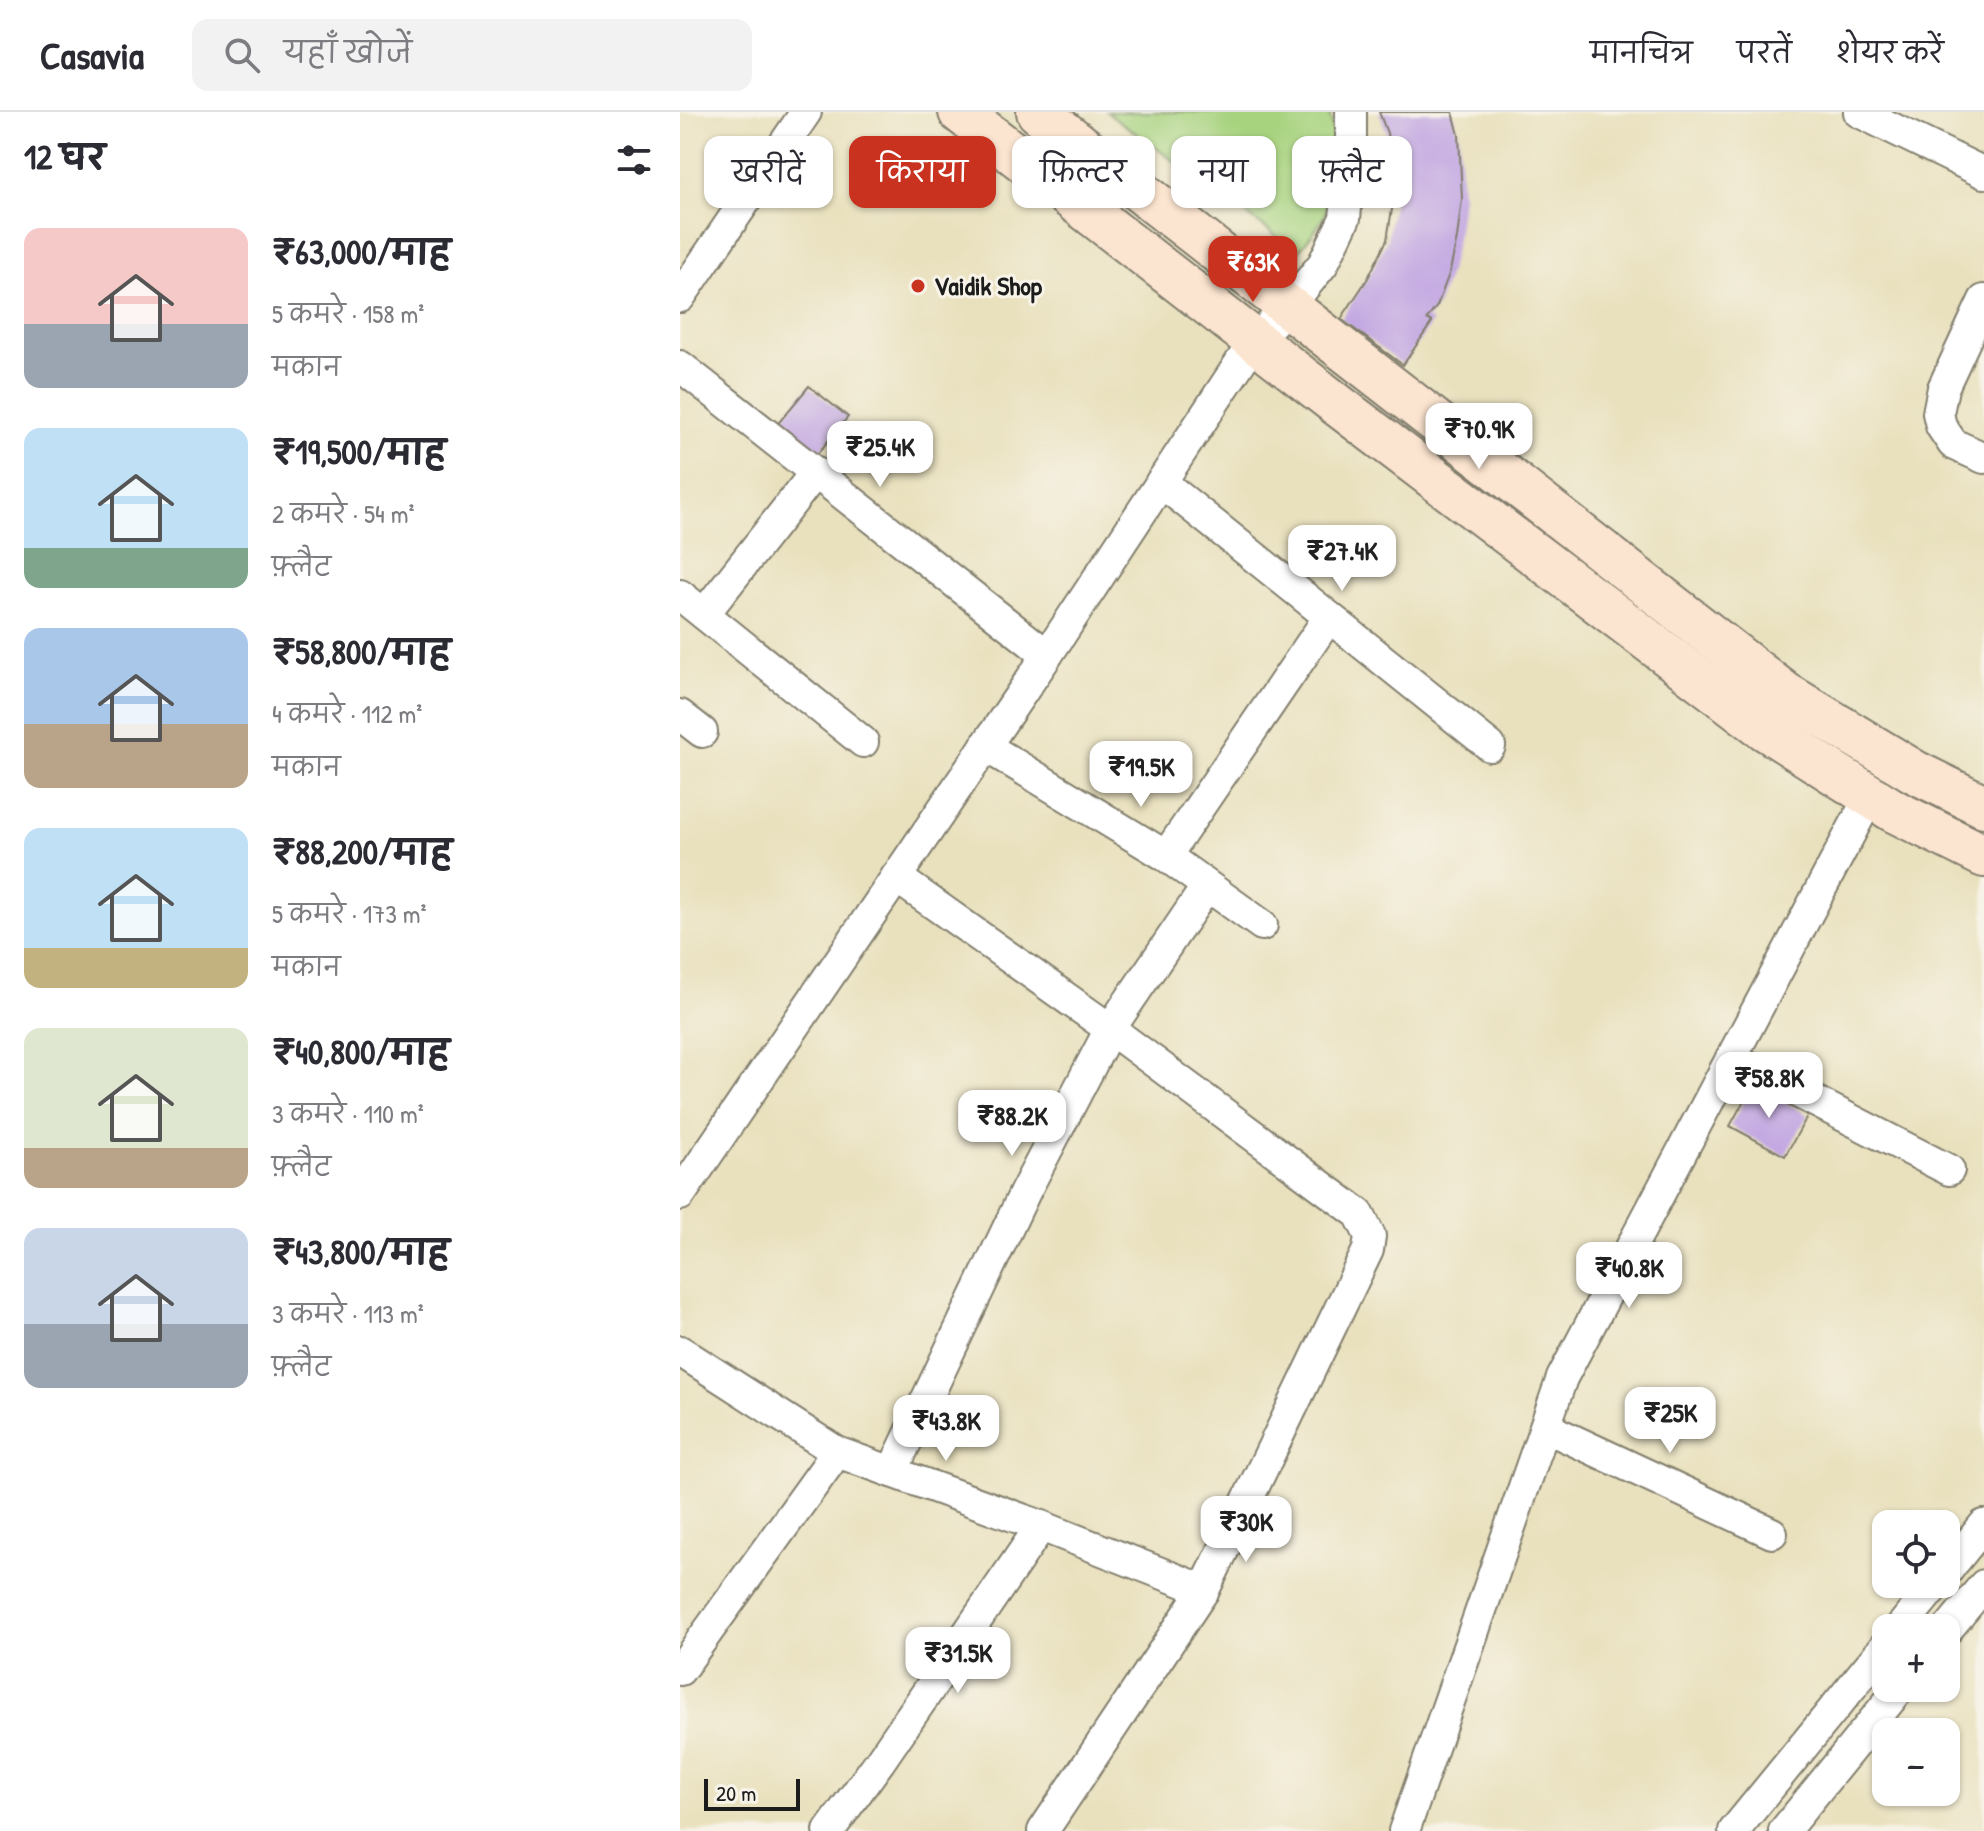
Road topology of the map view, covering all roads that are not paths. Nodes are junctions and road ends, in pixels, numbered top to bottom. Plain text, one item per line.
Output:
1 (806, 112) edge
2 (960, 112) edge
3 (1038, 112) edge
4 (1351, 112) edge
5 (1859, 112) edge
6 (1984, 173) edge
7 (680, 297) edge
8 (1984, 300) edge
9 (1289, 306) junction
10 (1255, 340) junction
11 (680, 366) edge
12 (1984, 458) edge
13 (815, 473) junction
14 (1161, 482) junction
15 (680, 595) edge
16 (704, 614) junction
17 (1329, 617) junction
18 (1047, 655) junction
19 (863, 742) dead end
20 (985, 746) junction
21 (1490, 746) dead end
22 (1870, 796) junction
23 (1984, 806) edge
24 (1166, 856) junction
25 (1984, 856) edge
26 (896, 877) junction
27 (1207, 886) junction
28 (1262, 925) dead end
29 (1110, 1029) junction
30 (1731, 1058) junction
31 (1949, 1170) dead end
32 (680, 1195) edge
33 (680, 1351) edge
34 (1545, 1427) junction
35 (837, 1452) junction
36 (892, 1472) junction
37 (1984, 1525) edge
38 (1041, 1526) junction
39 (1772, 1533) dead end
40 (1960, 1555) edge
41 (1984, 1585) edge
42 (1204, 1590) junction
43 (1925, 1598) edge
44 (1911, 1614) edge
45 (1960, 1614) edge
46 (1872, 1662) edge
47 (680, 1670) edge
48 (1889, 1702) edge
49 (829, 1831) edge
50 (1043, 1831) edge
51 (1404, 1831) edge
52 (1734, 1831) edge
53 (1784, 1831) edge

1 - 7 street
2 - 10 main road
3 - 9 main road
4 - 9 street
5 - 6 street
8 - 12 street
9 - 10 street
9 - 23 main road
10 - 14 street
10 - 22 main road
11 - 13 street
13 - 16 street
13 - 18 street
14 - 17 street
14 - 18 street
15 - 16 street
16 - 19 street
17 - 21 street
17 - 24 street
18 - 20 street
20 - 24 street
20 - 26 street
22 - 25 main road
22 - 30 street
24 - 27 street
26 - 29 street
26 - 32 street
27 - 28 street
27 - 29 street
29 - 36 street
29 - 42 street
30 - 31 street
30 - 34 street
33 - 35 street
34 - 39 street
34 - 51 street
35 - 36 street
35 - 47 street
36 - 38 street
37 - 40 street
38 - 42 street
38 - 49 street
41 - 45 street
42 - 50 street
43 - 44 street
46 - 52 street
48 - 53 street

